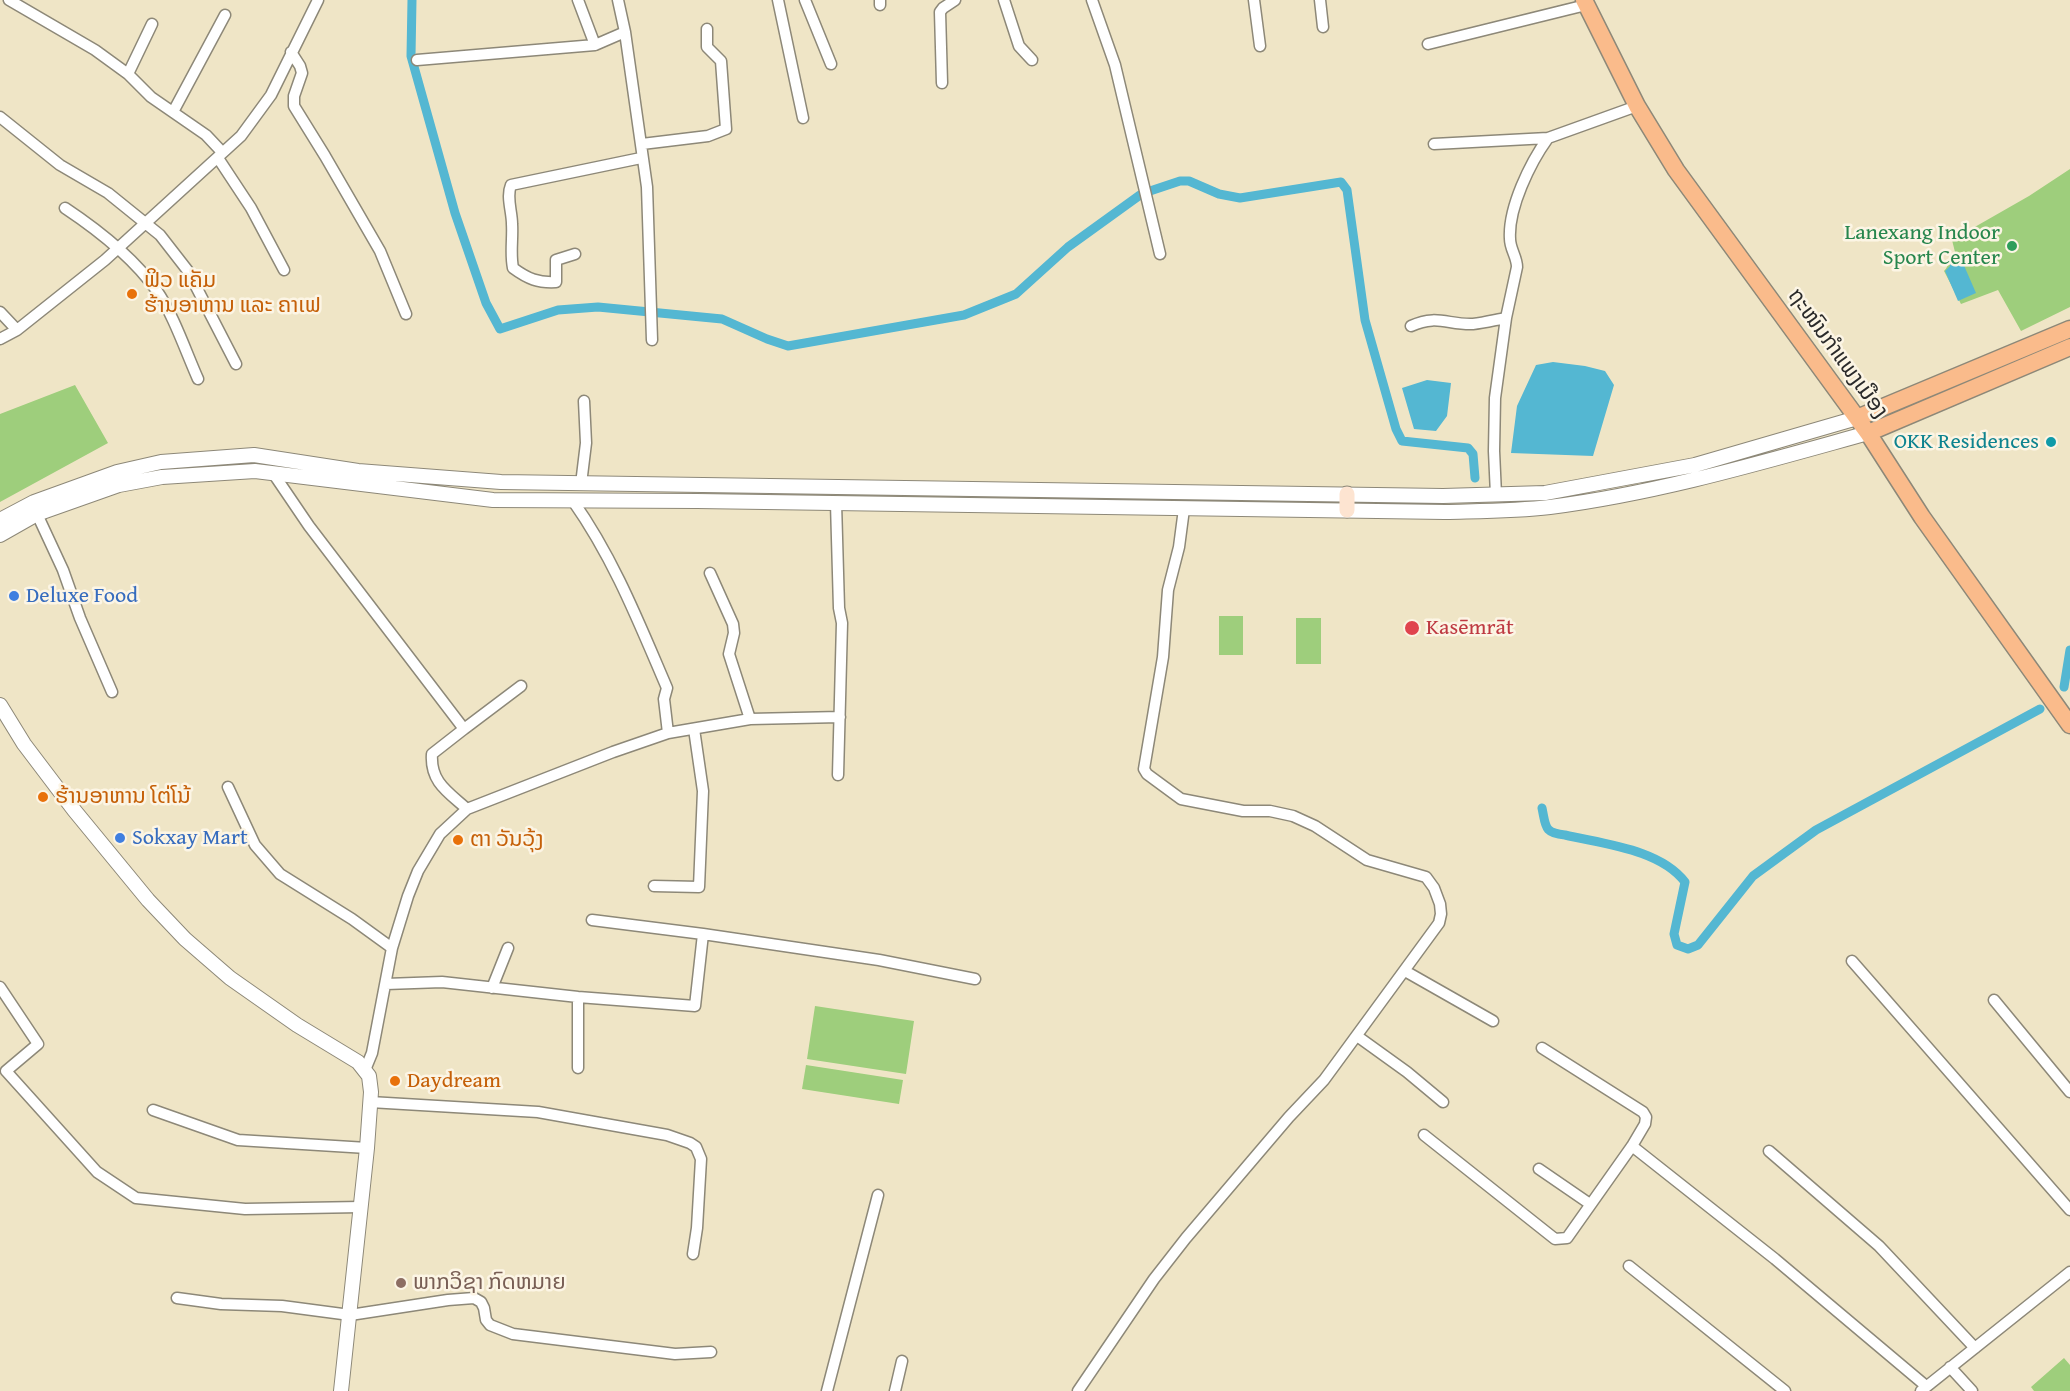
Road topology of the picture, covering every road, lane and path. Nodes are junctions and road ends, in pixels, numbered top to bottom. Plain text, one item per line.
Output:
1 (9, 0) edge
2 (318, 0) edge
3 (578, 0) edge
4 (618, 0) edge
5 (778, 0) edge
6 (805, 0) edge
7 (1004, 0) edge
8 (1092, 0) edge
9 (1254, 0) edge
10 (1320, 0) edge
11 (952, 1) edge
12 (1585, 2) edge
13 (225, 15) dead end
14 (152, 24) dead end
15 (1323, 27) dead end
16 (707, 29) dead end
17 (625, 32) junction
18 (1428, 44) dead end
19 (595, 45) junction
20 (1260, 46) dead end
21 (291, 52) junction
22 (417, 60) dead end
23 (1032, 60) dead end
24 (831, 64) dead end
25 (128, 74) junction
26 (942, 83) dead end
27 (1637, 106) junction
28 (173, 112) junction
29 (0, 117) edge
30 (803, 118) dead end
31 (1548, 138) junction
32 (642, 144) junction
33 (1434, 144) dead end
34 (220, 155) junction
35 (641, 158) junction
36 (65, 208) dead end
37 (146, 223) junction
38 (117, 247) junction
39 (575, 254) dead end
40 (1160, 254) dead end
41 (284, 270) dead end
42 (0, 312) edge
43 (406, 314) dead end
44 (1506, 318) junction
45 (1411, 326) dead end
46 (2070, 329) edge
47 (17, 330) junction
48 (0, 339) edge
49 (652, 340) dead end
50 (2070, 346) edge
51 (236, 364) dead end
52 (198, 379) dead end
53 (584, 401) dead end
54 (1857, 418) junction
55 (1868, 433) junction
56 (273, 473) junction
57 (582, 484) junction
58 (1347, 494) junction
59 (1496, 495) junction
60 (573, 501) junction
61 (836, 503) junction
62 (1184, 508) junction
63 (1347, 510) junction
64 (37, 514) junction
65 (0, 520) edge
66 (0, 535) edge
67 (710, 573) dead end
68 (521, 686) dead end
69 (112, 692) dead end
70 (0, 705) edge
71 (840, 717) junction
72 (2069, 718) edge
73 (750, 719) junction
74 (464, 729) junction
75 (693, 729) junction
76 (668, 734) junction
77 (838, 775) dead end
78 (228, 787) dead end
79 (467, 809) junction
80 (654, 886) dead end
81 (592, 920) dead end
82 (703, 934) junction
83 (392, 948) junction
84 (508, 948) dead end
85 (1852, 961) dead end
86 (1405, 971) junction
87 (975, 979) dead end
88 (386, 984) junction
89 (0, 987) edge
90 (492, 988) junction
91 (578, 997) junction
92 (1994, 1000) dead end
93 (1493, 1020) dead end
94 (1357, 1036) junction
95 (1542, 1048) dead end
96 (578, 1068) dead end
97 (365, 1070) junction
98 (2070, 1092) edge
99 (370, 1102) junction
100 (1443, 1102) dead end
101 (153, 1110) dead end
102 (1425, 1135) dead end
103 (1632, 1146) junction
104 (367, 1148) junction
105 (1769, 1151) dead end
106 (1539, 1169) dead end
107 (878, 1195) dead end
108 (1590, 1204) junction
109 (361, 1207) junction
110 (2070, 1210) edge
111 (693, 1254) dead end
112 (1629, 1266) dead end
113 (2070, 1272) edge
114 (177, 1298) dead end
115 (350, 1315) junction
116 (1975, 1348) junction
117 (711, 1352) dead end
118 (902, 1361) dead end
119 (1950, 1367) junction
120 (1924, 1389) edge
121 (341, 1391) edge
122 (827, 1391) edge
123 (895, 1391) edge
124 (1078, 1391) edge
125 (1785, 1391) edge
126 (1972, 1391) edge

1 - 25 street
2 - 21 street
3 - 19 street
4 - 17 street
5 - 30 street
6 - 24 street
7 - 23 street
8 - 40 street
9 - 20 street
10 - 15 street
11 - 26 street
12 - 18 street
12 - 27 main road, ຖະໜົນກຳແພງເມືອງ
13 - 28 street
14 - 25 street
16 - 32 street
17 - 19 street
17 - 32 street
19 - 22 street
21 - 34 street
21 - 43 street
25 - 28 street
27 - 31 street
27 - 54 main road, ຖະໜົນກຳແພງເມືອງ
28 - 34 street
29 - 37 street
31 - 33 street
31 - 44 street
32 - 35 street
34 - 37 street
34 - 41 street
35 - 39 street
35 - 49 street
36 - 38 street
37 - 38 street
37 - 51 street
38 - 47 street
38 - 52 street
42 - 47 street
44 - 45 street
44 - 59 street
46 - 54 main road
47 - 48 street
50 - 55 main road
53 - 57 street
54 - 55 main road, ຖະໜົນກຳແພງເມືອງ
54 - 59 street
55 - 63 street
55 - 72 main road, ຖະໜົນກຳແພງເມືອງ
56 - 60 street
56 - 64 street
56 - 74 street
57 - 58 street
57 - 65 street
58 - 59 street
58 - 63 main road
60 - 61 street
60 - 76 street
61 - 62 street
61 - 71 street
62 - 63 street
62 - 86 street
64 - 66 street
64 - 69 street
67 - 73 street
68 - 74 street
70 - 97 street
71 - 73 street
71 - 77 street
73 - 75 street
74 - 79 street
75 - 76 street
75 - 80 street
76 - 79 street
78 - 83 street
79 - 83 street
81 - 82 street
82 - 87 street
82 - 91 street
83 - 88 street
84 - 90 street
85 - 110 street
86 - 93 street
86 - 94 street
88 - 90 street
88 - 97 street
89 - 109 street
90 - 91 street
91 - 96 street
92 - 98 street
94 - 100 street
94 - 124 street
95 - 103 street
97 - 99 street
99 - 104 street
99 - 111 street
101 - 104 street
102 - 108 street
103 - 108 street
103 - 120 street
104 - 109 street
105 - 116 street
106 - 108 street
107 - 122 street
109 - 115 street
112 - 125 street
113 - 116 street
114 - 115 street
115 - 117 street
115 - 121 street
116 - 119 street
118 - 123 street
119 - 120 street
119 - 126 street

